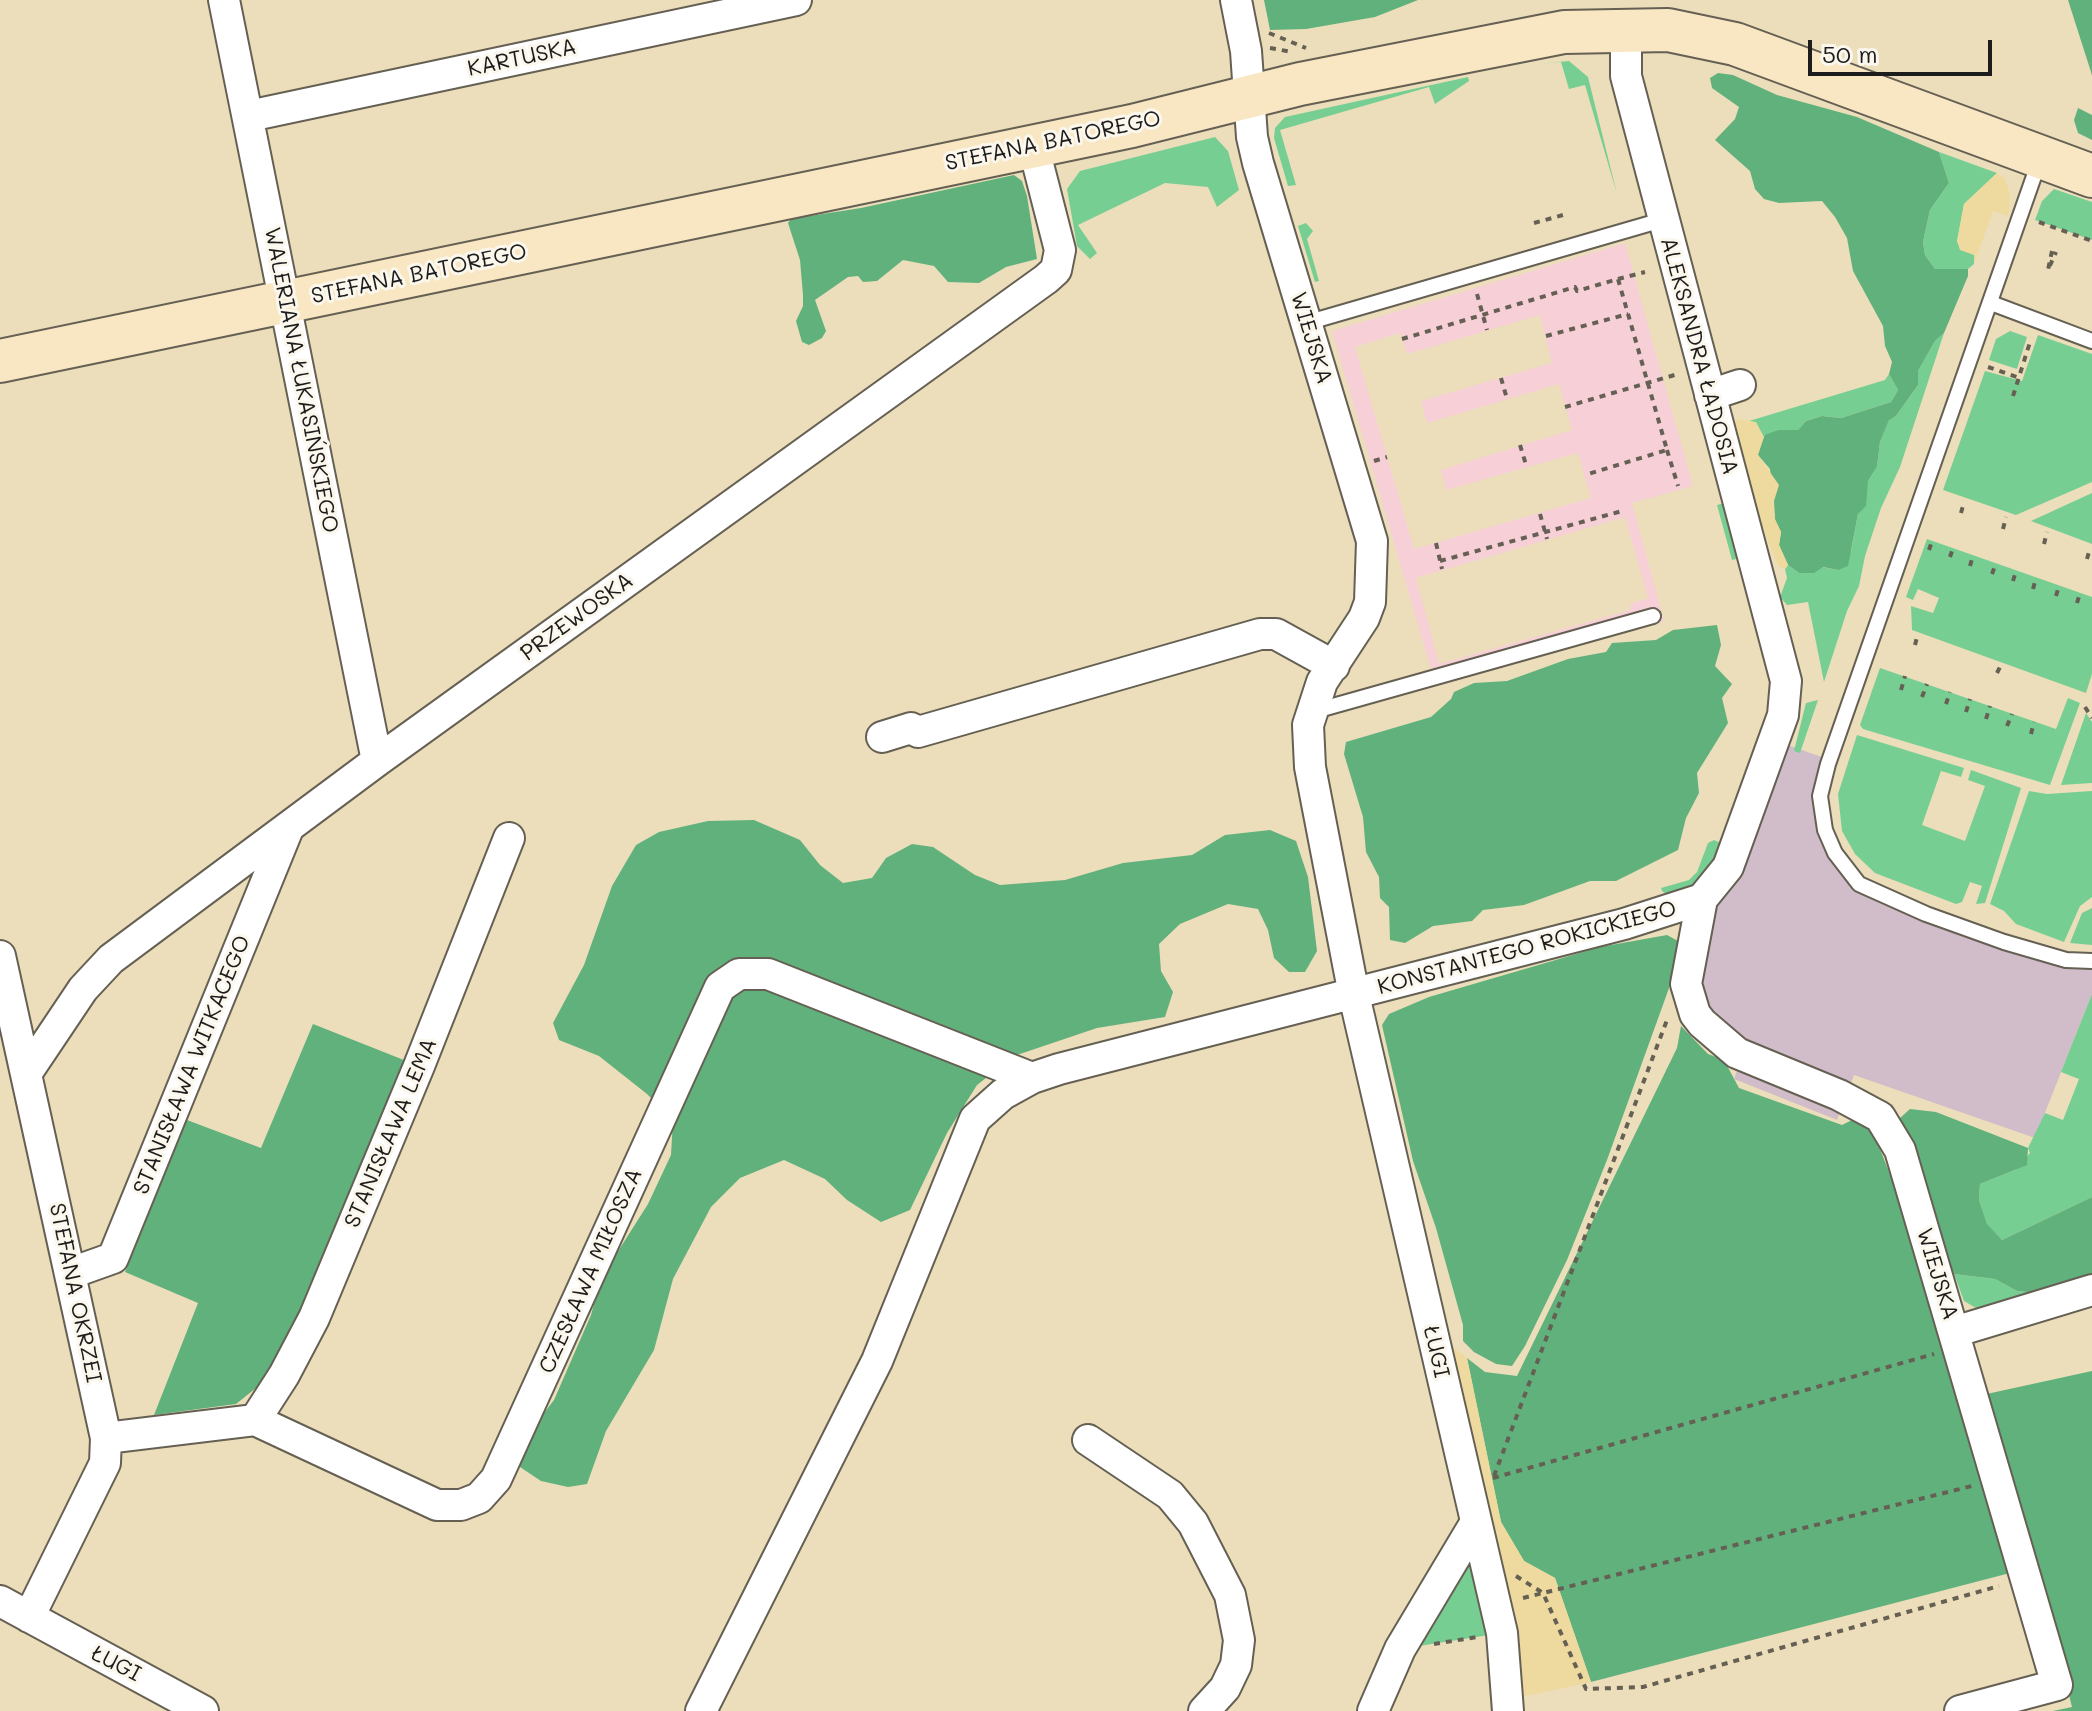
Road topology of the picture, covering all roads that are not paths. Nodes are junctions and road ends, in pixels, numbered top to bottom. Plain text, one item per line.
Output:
1 (224, 0) edge
2 (796, 0) edge
3 (1236, 0) edge
4 (1627, 15) edge
5 (1248, 99) junction
6 (249, 116) junction
7 (1033, 145) junction
8 (2041, 158) junction
9 (2092, 176) edge
10 (1662, 220) junction
11 (284, 303) junction
12 (1991, 303) junction
13 (1306, 323) junction
14 (2092, 341) edge
15 (0, 361) edge
16 (1740, 385) dead end
17 (1710, 395) junction
18 (1653, 616) dead end
19 (1334, 666) junction
20 (1786, 681) joint
21 (1313, 711) junction
22 (882, 737) dead end
23 (377, 761) junction
24 (287, 830) junction
25 (509, 838) dead end
26 (1702, 899) junction
27 (0, 956) edge
28 (2092, 961) edge
29 (1354, 995) junction
30 (26, 1074) junction
31 (1032, 1078) junction
32 (71, 1273) junction
33 (2092, 1290) edge
34 (1957, 1339) junction
35 (255, 1420) junction
36 (106, 1438) junction
37 (1088, 1440) dead end
38 (1476, 1522) junction
39 (0, 1601) edge
40 (29, 1617) junction
41 (203, 1711) edge
42 (701, 1711) edge
43 (1204, 1711) edge
44 (1373, 1711) edge
45 (1508, 1711) edge
46 (1960, 1711) edge

1 - 6 street, WALERIANA ŁUKASIŃSKIEGO
2 - 6 street, KARTUSKA
3 - 5 street, WIEJSKA
4 - 5 street, STEFANA BATOREGO
4 - 8 street, STEFANA BATOREGO
4 - 10 street, ALEKSANDRA ŁADOSIA
5 - 7 street, STEFANA BATOREGO
5 - 13 street, WIEJSKA
6 - 11 street, WALERIANA ŁUKASIŃSKIEGO
7 - 11 street, STEFANA BATOREGO
7 - 23 street, PRZEWOSKA
8 - 9 street, STEFANA BATOREGO
8 - 12 lane
10 - 13 lane
10 - 17 street, ALEKSANDRA ŁADOSIA
11 - 15 street, STEFANA BATOREGO
11 - 23 street, WALERIANA ŁUKASIŃSKIEGO
12 - 14 lane
12 - 28 lane
13 - 19 street, WIEJSKA
16 - 17 street
17 - 20 street, ALEKSANDRA ŁADOSIA
18 - 21 lane
19 - 21 street, WIEJSKA
19 - 22 street
20 - 26 street, KONSTANTEGO ROKICKIEGO
21 - 29 street, WIEJSKA
23 - 24 street, PRZEWOSKA
24 - 30 street, PRZEWOSKA
24 - 32 street, STANISŁAWA WITKACEGO
25 - 35 street, STANISŁAWA LEMA
26 - 29 street, KONSTANTEGO ROKICKIEGO
26 - 34 street, WIEJSKA
27 - 30 street, STEFANA OKRZEI
29 - 31 street, KONSTANTEGO ROKICKIEGO
29 - 38 street, ŁUGI
30 - 32 street, STEFANA OKRZEI
31 - 35 street, CZESŁAWA MIŁOSZA
31 - 42 street, KONSTANTEGO ROKICKIEGO
32 - 36 street, STEFANA OKRZEI
33 - 34 street
34 - 46 street, WIEJSKA
35 - 36 street
36 - 40 street, STEFANA OKRZEI
37 - 43 street
38 - 44 street
38 - 45 street, ŁUGI
39 - 40 street, ŁUGI
40 - 41 street, ŁUGI

